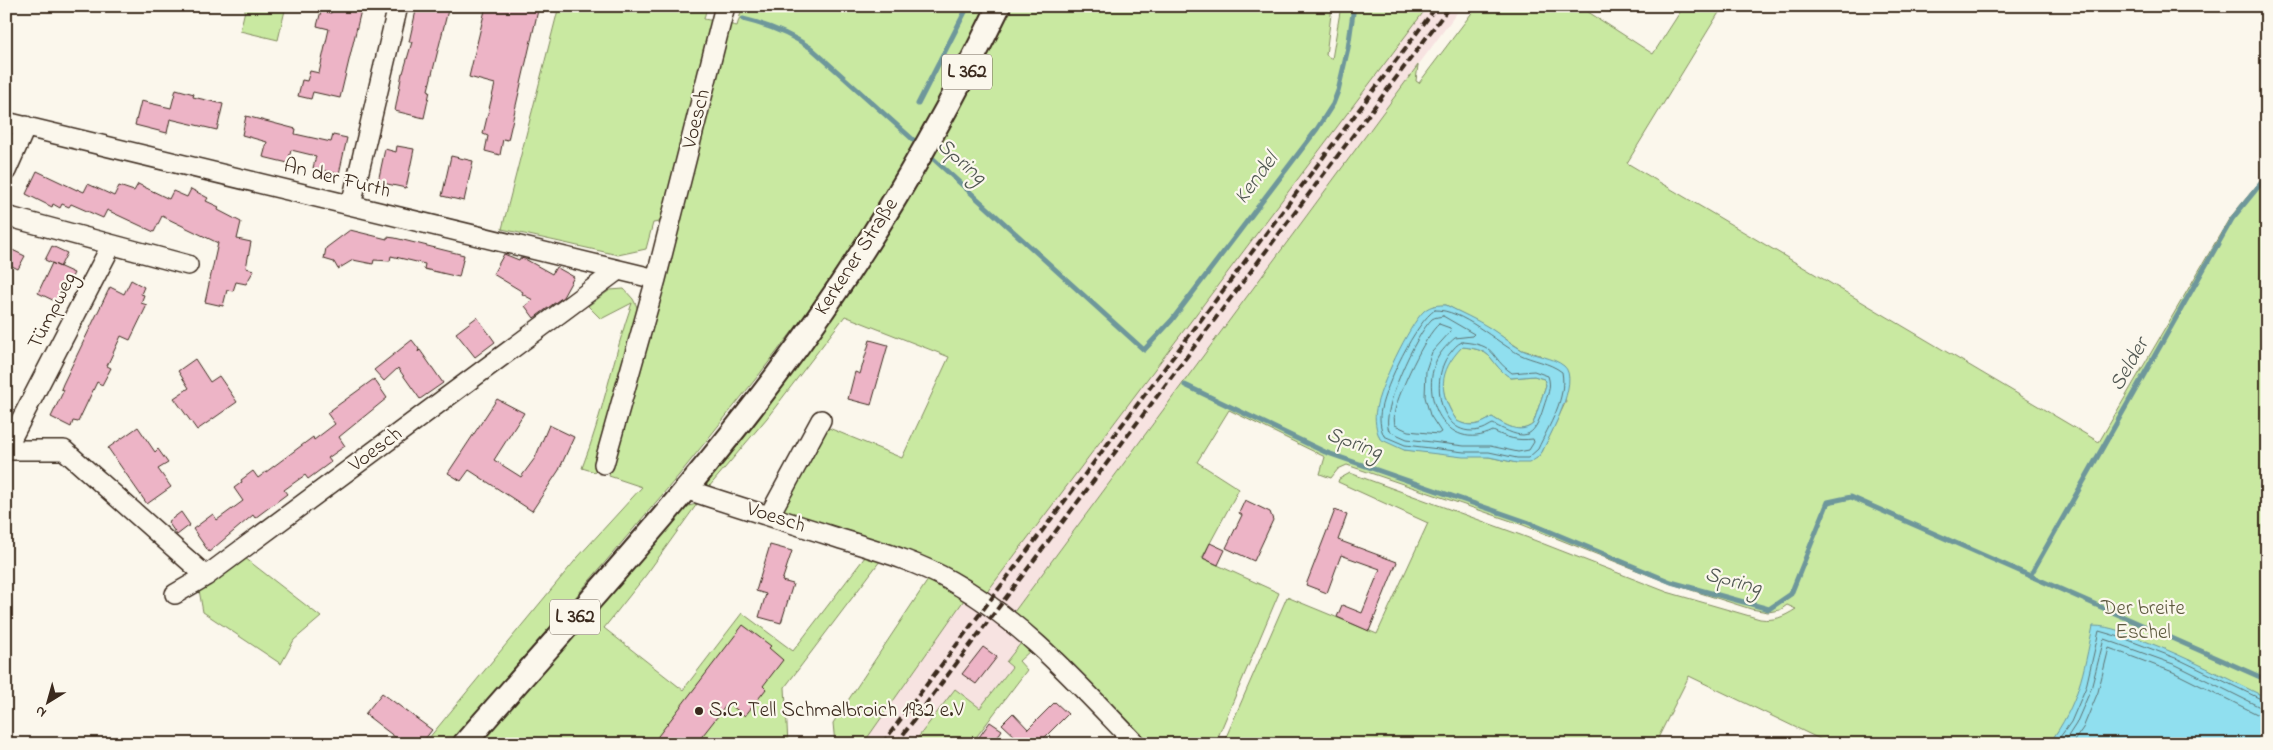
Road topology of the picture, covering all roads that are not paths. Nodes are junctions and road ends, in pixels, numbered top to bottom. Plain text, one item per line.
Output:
1 (398, 6) edge
2 (726, 6) edge
3 (999, 6) edge
4 (6, 122) edge
5 (26, 126) junction
6 (6, 171) edge
7 (351, 205) junction
8 (6, 216) edge
9 (111, 246) junction
10 (188, 265) dead end
11 (618, 270) junction
12 (656, 279) junction
13 (821, 420) dead end
14 (6, 450) edge
15 (604, 464) dead end
16 (685, 489) junction
17 (769, 516) junction
18 (206, 576) junction
19 (175, 594) dead end
20 (464, 744) edge
21 (1136, 744) edge

1 - 7 street
2 - 12 street, Voesch
3 - 16 main road, Kerkener Straße / L 362
4 - 5 street, An der Furth
5 - 6 street
5 - 7 street, An der Furth
7 - 11 street, An der Furth
8 - 9 street
9 - 10 street
9 - 14 street, Tümpweg
11 - 12 street, An der Furth
11 - 18 street, Voesch
12 - 15 street, Voesch
13 - 17 street
14 - 18 street
16 - 17 street, Voesch
16 - 20 main road, L 362
17 - 21 street, Voesch
18 - 19 street, Voesch

